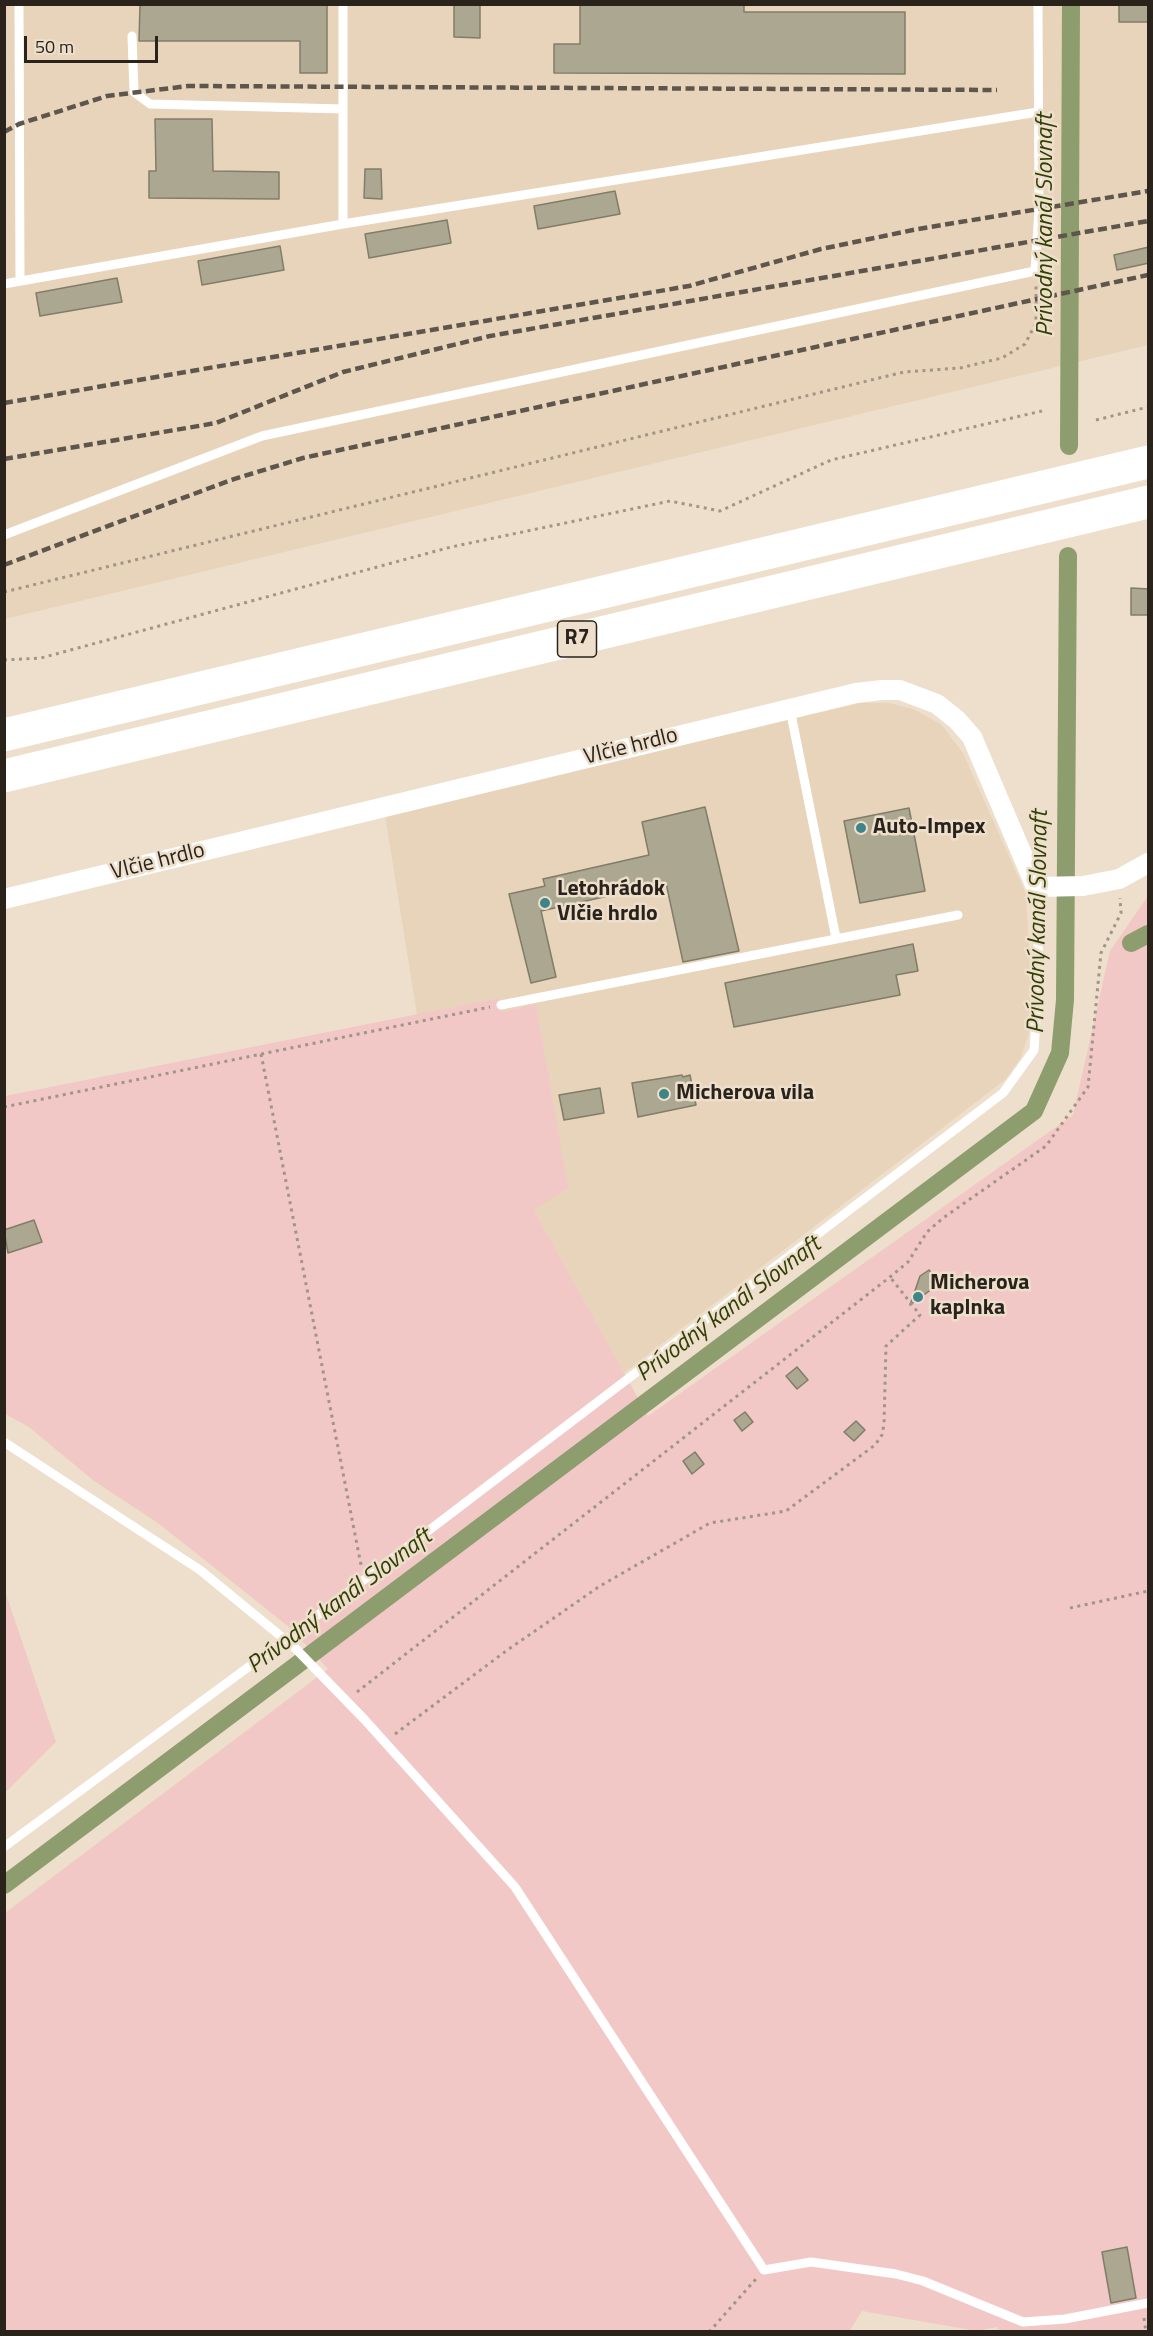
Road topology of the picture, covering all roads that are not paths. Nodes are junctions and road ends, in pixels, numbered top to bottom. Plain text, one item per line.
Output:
1 (19, 4) edge
2 (343, 4) edge
3 (1038, 4) edge
4 (132, 36) dead end
5 (343, 110) junction
6 (1038, 112) junction
7 (343, 224) junction
8 (20, 281) junction
9 (4, 284) edge
10 (1149, 462) edge
11 (1149, 502) edge
12 (4, 535) edge
13 (790, 708) junction
14 (4, 735) edge
15 (4, 776) edge
16 (1147, 866) edge
17 (1043, 886) junction
18 (4, 899) edge
19 (958, 915) dead end
20 (836, 938) junction
21 (501, 1005) road end
22 (4, 1442) edge
23 (285, 1640) junction
24 (4, 1846) edge
25 (1149, 2303) edge

1 - 8 lane
2 - 5 lane
3 - 6 lane
4 - 5 lane
5 - 7 lane
6 - 7 lane
6 - 12 lane
7 - 8 lane
8 - 9 lane
10 - 14 highway, R7
11 - 15 highway, R7
13 - 17 street, Vlčie hrdlo
13 - 18 street, Vlčie hrdlo
13 - 20 lane
16 - 17 street
17 - 23 lane
19 - 20 lane
20 - 21 lane
22 - 23 lane
23 - 24 lane
23 - 25 lane

